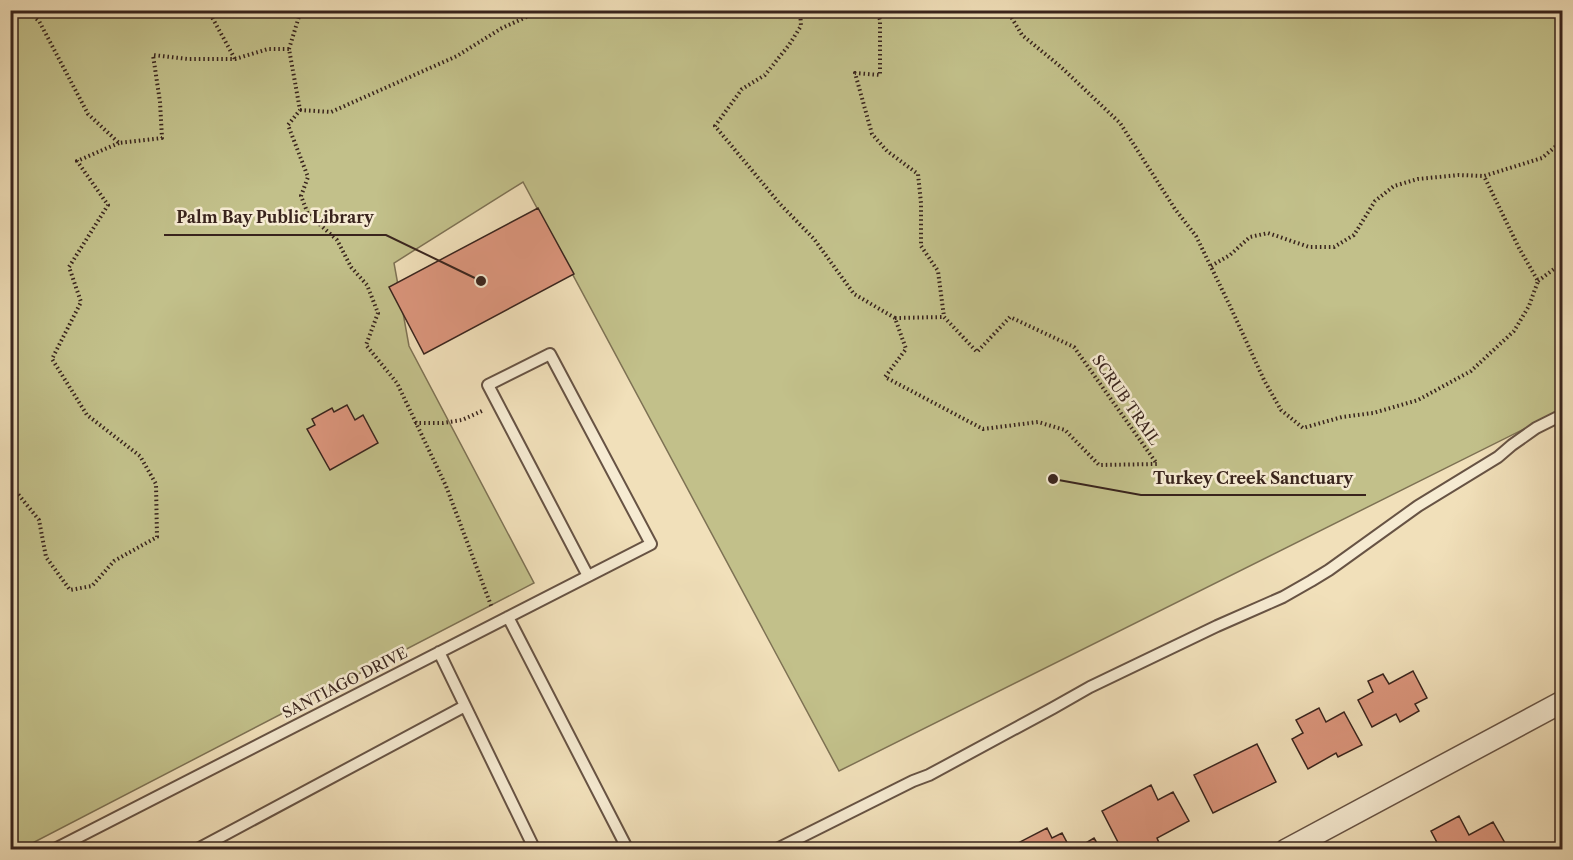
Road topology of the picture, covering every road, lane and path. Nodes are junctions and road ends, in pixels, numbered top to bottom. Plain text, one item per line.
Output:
1 (26, 10) edge
2 (208, 10) edge
3 (301, 10) edge
4 (800, 10) edge
5 (877, 10) edge
6 (1007, 10) edge
7 (539, 11) edge
8 (289, 49) junction
9 (235, 59) junction
10 (300, 110) junction
11 (1563, 141) edge
12 (119, 143) junction
13 (1484, 176) junction
14 (1563, 262) edge
15 (1211, 266) junction
16 (1538, 280) junction
17 (944, 317) junction
18 (895, 318) junction
19 (497, 403) junction
20 (1563, 416) edge
21 (415, 423) junction
22 (10, 484) edge
23 (588, 576) junction
24 (508, 617) junction
25 (497, 623) junction
26 (439, 652) junction
27 (1563, 702) edge
28 (465, 706) junction
29 (53, 849) edge
30 (196, 849) edge
31 (535, 849) edge
32 (628, 849) edge
33 (775, 849) edge
34 (1286, 849) edge

1 - 12 path
2 - 9 path
3 - 8 path
4 - 18 path
5 - 17 path
6 - 15 path
7 - 10 path
8 - 9 path
8 - 10 path
9 - 12 path
10 - 21 path
11 - 13 path
12 - 22 path
13 - 15 path
13 - 16 path
14 - 16 path
15 - 16 path
17 - 18 path
17 - 18 path, SCRUB TRAIL
19 - 21 path
19 - 23 lane
19 - 23 lane, SANTIAGO DRIVE
20 - 33 lane
21 - 25 path
23 - 24 lane, SANTIAGO DRIVE
24 - 25 lane, SANTIAGO DRIVE
24 - 32 lane
25 - 26 lane, SANTIAGO DRIVE
26 - 28 lane
26 - 29 lane, SANTIAGO DRIVE
27 - 34 street
28 - 30 lane
28 - 31 lane

